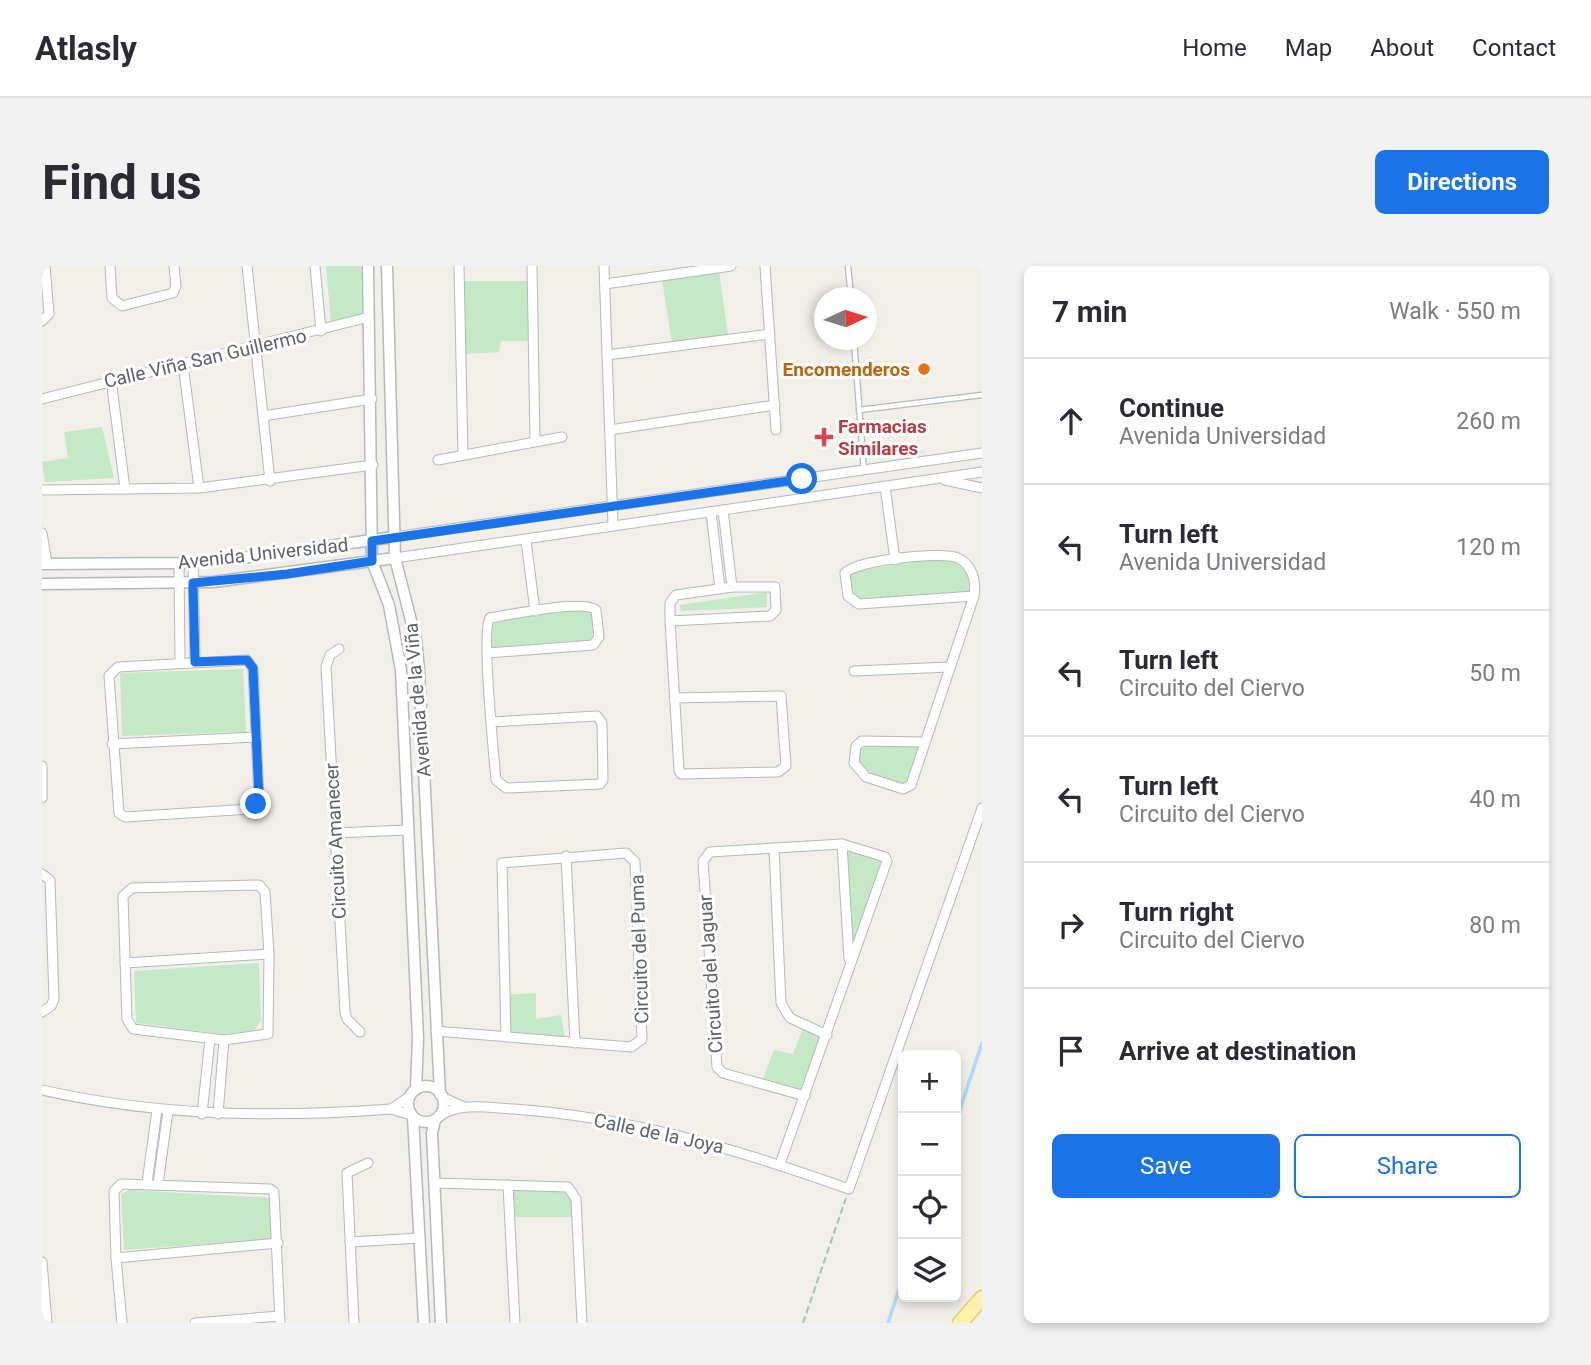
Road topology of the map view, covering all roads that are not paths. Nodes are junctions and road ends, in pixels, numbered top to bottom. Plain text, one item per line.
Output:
1 (45, 266) edge
2 (110, 266) edge
3 (174, 266) edge
4 (247, 266) edge
5 (315, 266) edge
6 (368, 266) edge
7 (387, 266) edge
8 (459, 266) edge
9 (532, 266) edge
10 (604, 266) edge
11 (732, 266) edge
12 (765, 266) edge
13 (848, 266) edge
14 (605, 284) junction
15 (849, 287) edge
16 (369, 317) junction
17 (44, 319) edge
18 (321, 331) junction
19 (770, 334) junction
20 (254, 347) junction
21 (855, 350) edge
22 (607, 355) junction
23 (183, 364) junction
24 (111, 379) junction
25 (982, 395) edge
26 (372, 398) junction
27 (42, 399) edge
28 (775, 405) junction
29 (859, 410) junction
30 (263, 416) junction
31 (610, 430) junction
32 (776, 430) dead end
33 (562, 437) dead end
34 (535, 440) junction
35 (982, 453) edge
36 (463, 455) junction
37 (438, 460) dead end
38 (933, 461) junction
39 (373, 464) junction
40 (864, 471) junction
41 (982, 472) edge
42 (937, 478) junction
43 (270, 481) junction
44 (886, 486) junction
45 (199, 488) junction
46 (982, 488) edge
47 (125, 489) junction
48 (42, 490) edge
49 (612, 506) junction
50 (723, 510) junction
51 (710, 512) junction
52 (613, 525) junction
53 (42, 533) edge
54 (394, 537) junction
55 (372, 541) junction
56 (526, 541) junction
57 (396, 558) junction
58 (895, 560) junction
59 (372, 561) junction
60 (193, 562) junction
61 (44, 563) edge
62 (179, 563) junction
63 (179, 583) junction
64 (193, 583) junction
65 (42, 584) edge
66 (732, 587) junction
67 (720, 589) junction
68 (974, 596) junction
69 (534, 611) junction
70 (670, 621) junction
71 (339, 649) dead end
72 (488, 653) junction
73 (180, 662) junction
74 (195, 662) junction
75 (950, 667) junction
76 (854, 671) dead end
77 (674, 698) junction
78 (492, 722) junction
79 (257, 737) junction
80 (924, 742) junction
81 (112, 744) junction
82 (42, 766) edge
83 (425, 777) junction
84 (406, 778) junction
85 (42, 798) edge
86 (982, 808) edge
87 (408, 830) junction
88 (335, 833) junction
89 (842, 844) junction
90 (774, 848) junction
91 (566, 856) junction
92 (42, 874) edge
93 (432, 912) junction
94 (412, 913) junction
95 (269, 954) junction
96 (125, 963) junction
97 (850, 964) junction
98 (42, 1012) edge
99 (436, 1031) junction
100 (360, 1032) dead end
101 (827, 1035) junction
102 (506, 1037) junction
103 (210, 1039) junction
104 (224, 1040) junction
105 (575, 1042) junction
106 (42, 1090) edge
107 (413, 1093) junction
108 (441, 1095) junction
109 (805, 1096) junction
110 (464, 1107) junction
111 (391, 1109) junction
112 (157, 1110) junction
113 (168, 1111) junction
114 (202, 1114) junction
115 (218, 1114) junction
116 (412, 1116) junction
117 (438, 1118) junction
118 (368, 1163) dead end
119 (780, 1164) junction
120 (147, 1183) junction
121 (435, 1183) junction
122 (158, 1184) junction
123 (508, 1185) junction
124 (420, 1238) junction
125 (350, 1242) junction
126 (278, 1243) junction
127 (116, 1258) junction
128 (42, 1262) edge
129 (43, 1282) edge
130 (440, 1297) junction
131 (423, 1298) junction
132 (982, 1298) edge
133 (279, 1320) edge
134 (47, 1323) edge
135 (122, 1323) edge
136 (195, 1323) edge
137 (354, 1323) edge
138 (425, 1323) edge
139 (442, 1323) edge
140 (515, 1323) edge
141 (582, 1323) edge
142 (960, 1323) edge

1 - 17 street
2 - 3 street
4 - 20 street
5 - 18 street
6 - 16 street, Avenida de la Viña
7 - 54 street, Avenida de la Viña
8 - 36 street
9 - 34 street
10 - 14 street
11 - 14 street
12 - 19 street
13 - 15 lane
14 - 22 street
16 - 18 street, Calle Viña San Guillermo
16 - 26 street, Avenida de la Viña
18 - 20 street, Calle Viña San Guillermo
19 - 22 street
19 - 28 street
20 - 23 street, Calle Viña San Guillermo
20 - 30 street
21 - 29 lane
22 - 31 street
23 - 24 street, Calle Viña San Guillermo
23 - 45 street
24 - 27 street, Calle Viña San Guillermo
24 - 47 street
25 - 29 lane
26 - 30 street
26 - 39 street, Avenida de la Viña
28 - 31 street
28 - 32 street
29 - 40 lane
30 - 43 street
31 - 49 street
33 - 34 street
34 - 36 street
35 - 38 street, Avenida Universidad
36 - 37 street
38 - 40 street, Avenida Universidad
38 - 42 street
39 - 43 street
39 - 55 street, Avenida de la Viña
40 - 49 street, Avenida Universidad
41 - 42 street, Avenida Universidad
42 - 44 street, Avenida Universidad
42 - 46 street, Avenida Universidad
43 - 45 street
44 - 50 street, Avenida Universidad
44 - 58 street
45 - 47 street
47 - 48 street
49 - 52 street
49 - 54 street, Avenida Universidad
50 - 51 street, Avenida Universidad
50 - 66 street
51 - 52 street, Avenida Universidad
51 - 67 street
52 - 56 street, Avenida Universidad
53 - 61 street
54 - 55 street, Avenida Universidad
54 - 57 street, Avenida de la Viña
55 - 59 street, Avenida de la Viña
55 - 60 street, Avenida Universidad
56 - 57 street, Avenida Universidad
56 - 69 street
57 - 59 street, Avenida Universidad
57 - 83 street, Avenida de la Viña
58 - 68 street
58 - 68 street
59 - 64 street, Avenida Universidad
59 - 84 street, Avenida de la Viña
60 - 62 street, Avenida Universidad
60 - 64 street
61 - 62 street, Avenida Universidad
62 - 63 street
63 - 64 street, Avenida Universidad
63 - 65 street, Avenida Universidad
63 - 73 street
64 - 74 street
66 - 67 street
66 - 70 street
67 - 70 street
68 - 75 street
69 - 72 street
69 - 72 street
70 - 77 street
71 - 88 street, Circuito Amanecer
72 - 78 street
73 - 74 street
73 - 81 street
74 - 79 street
75 - 76 street
75 - 80 street
77 - 77 street
78 - 78 street
79 - 81 street
79 - 81 street
80 - 80 street
82 - 85 street
83 - 84 street
83 - 93 street, Avenida de la Viña
84 - 87 street, Avenida de la Viña
86 - 119 street, Calle de la Joya
87 - 88 street
87 - 94 street, Avenida de la Viña
88 - 100 street, Circuito Amanecer
89 - 90 street, Circuito del Jaguar
89 - 97 street, Circuito del Jaguar
89 - 97 street, Circuito del Jaguar
90 - 101 street
90 - 109 street, Circuito del Jaguar
91 - 102 street, Circuito del Puma
91 - 105 street
91 - 105 street, Circuito del Puma
92 - 98 street
93 - 94 street
93 - 99 street, Avenida de la Viña
94 - 107 street, Avenida de la Viña
95 - 96 street
95 - 96 street
95 - 104 street
96 - 103 street
97 - 101 street, Circuito del Jaguar
99 - 102 street, Circuito del Puma
99 - 108 street, Avenida de la Viña
101 - 109 street, Circuito del Jaguar
102 - 105 street, Circuito del Puma
103 - 104 street
103 - 114 street
104 - 115 street
106 - 112 street
107 - 108 street
107 - 111 street
107 - 116 street
108 - 110 street, Calle de la Joya
108 - 117 street
109 - 119 street, Circuito del Jaguar
110 - 117 street, Calle de la Joya
110 - 119 street, Calle de la Joya
111 - 115 street
111 - 116 street
112 - 113 street
112 - 120 street
113 - 114 street
113 - 122 street
114 - 115 street
116 - 117 street
116 - 124 street
117 - 121 street
118 - 125 street
120 - 122 street
120 - 127 street
121 - 123 street
121 - 130 street
122 - 126 street
123 - 140 street
123 - 141 street
124 - 125 street
124 - 131 street
125 - 137 street
126 - 127 street
126 - 133 street
127 - 135 street
128 - 129 street
129 - 134 street
130 - 131 street
130 - 139 street
131 - 138 street
132 - 142 main road
133 - 136 street

